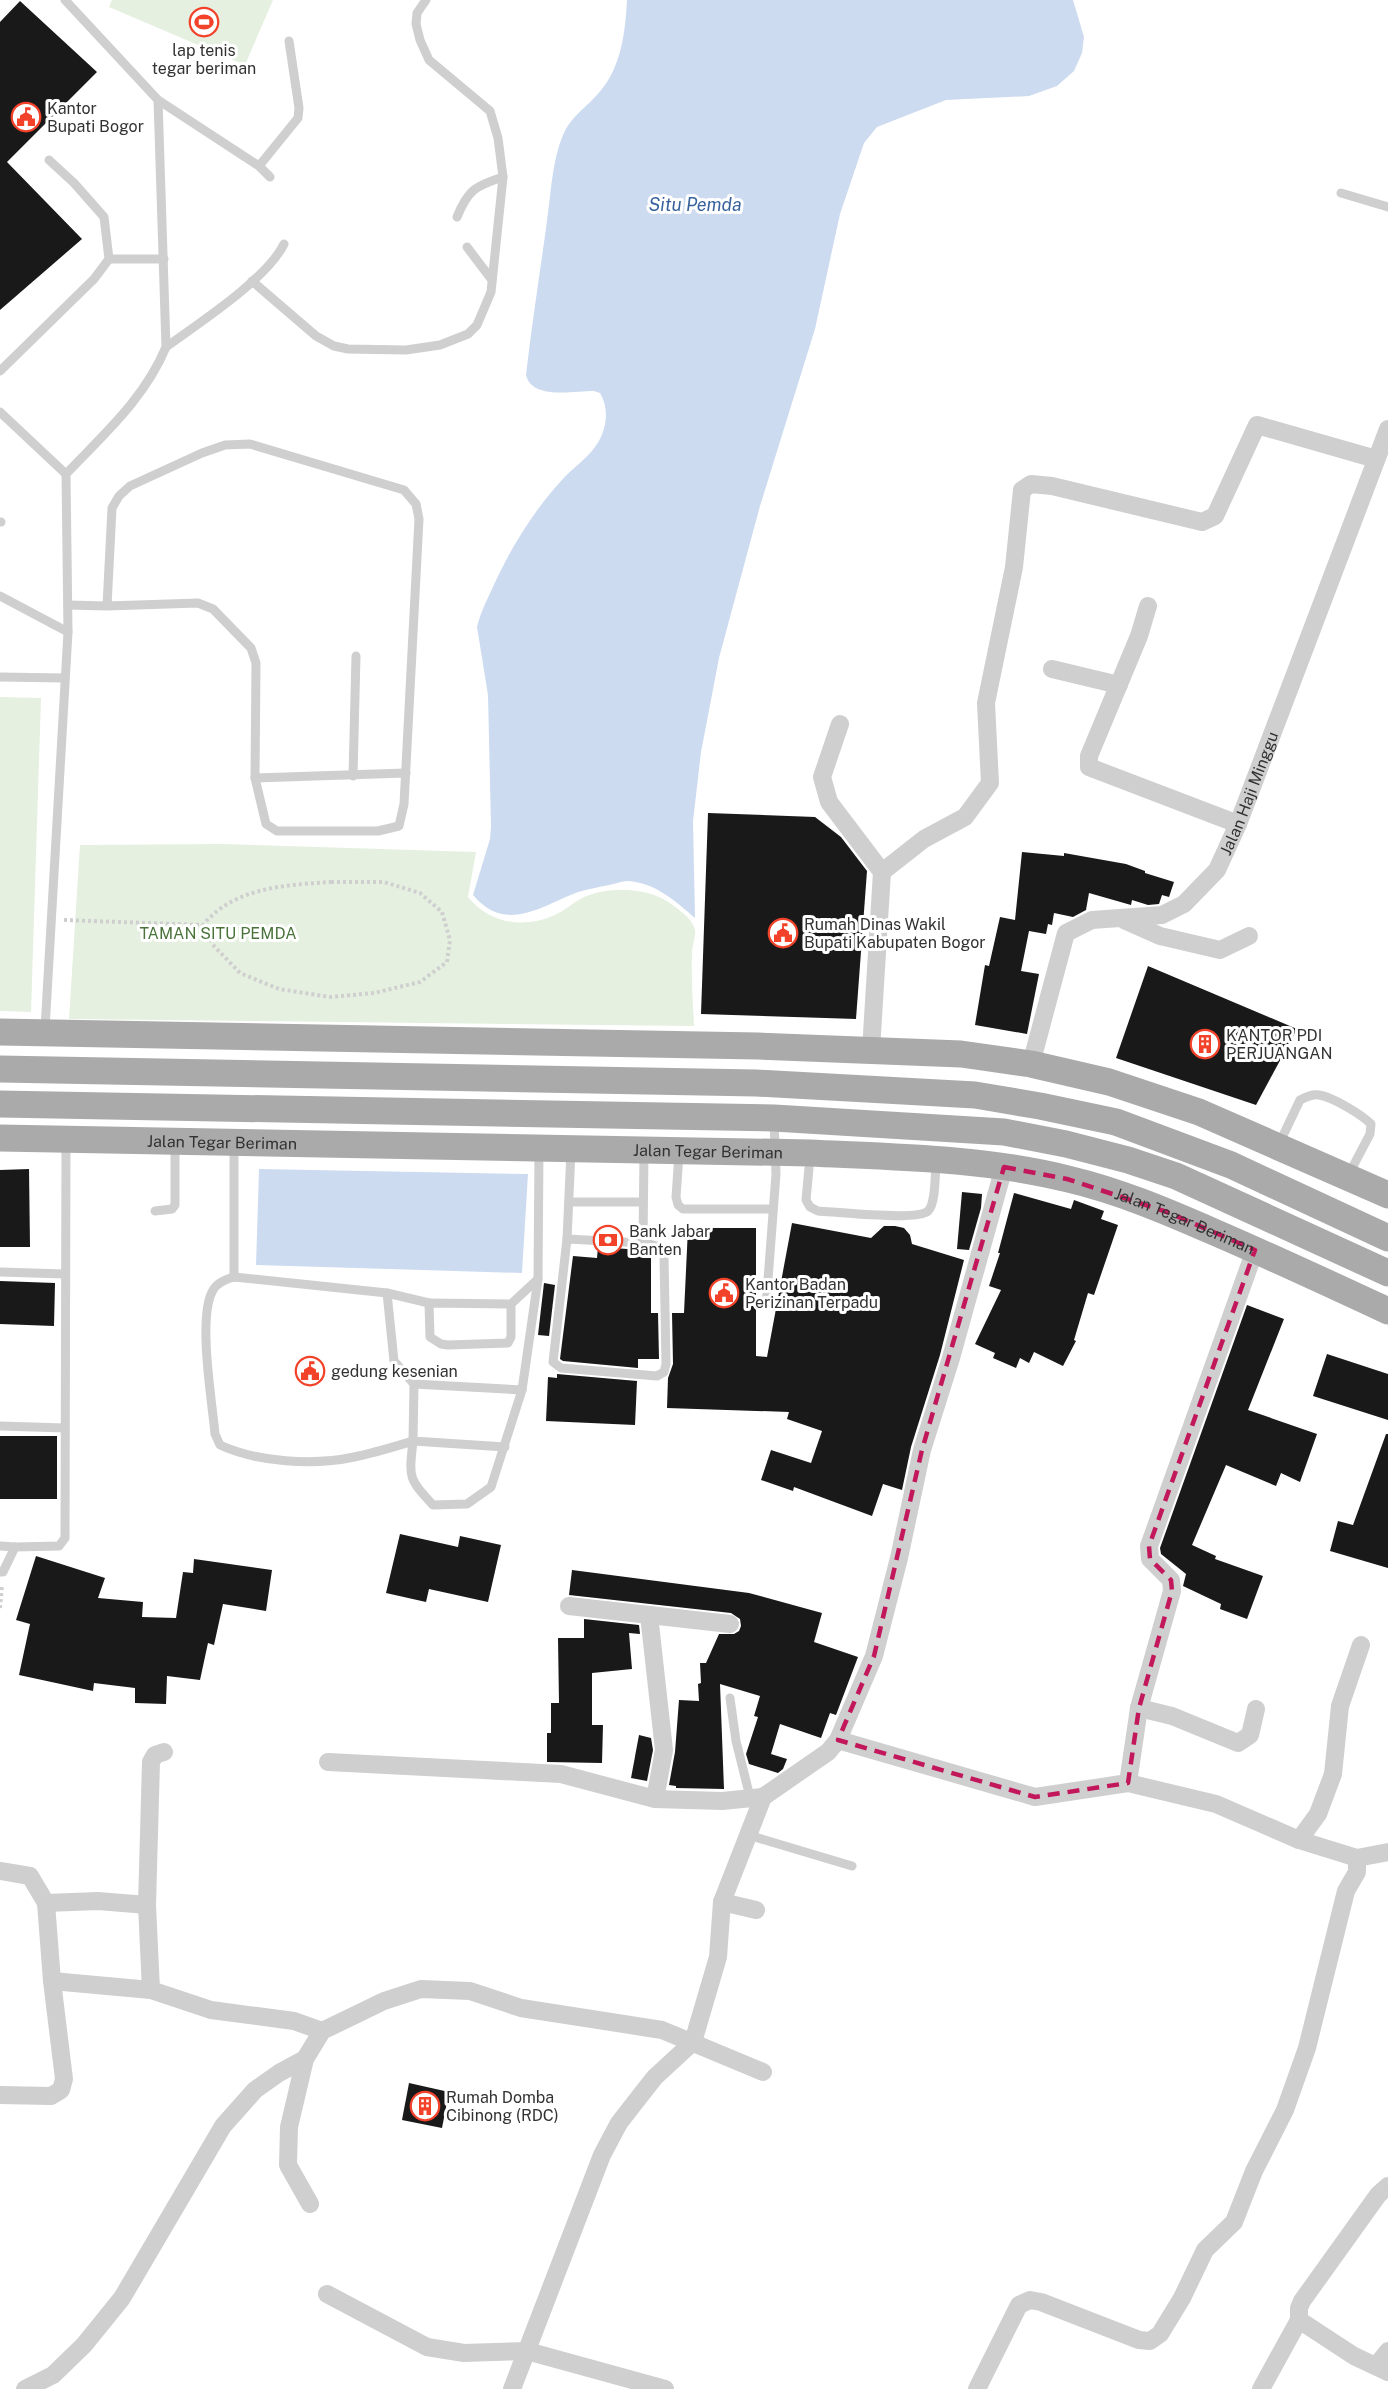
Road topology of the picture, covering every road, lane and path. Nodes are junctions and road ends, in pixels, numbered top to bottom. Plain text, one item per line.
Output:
1 (65, 0) edge
2 (426, 0) edge
3 (289, 41) dead end
4 (158, 100) junction
5 (49, 160) dead end
6 (259, 166) junction
7 (270, 177) dead end
8 (502, 177) junction
9 (1341, 193) dead end
10 (1388, 207) edge
11 (457, 217) dead end
12 (284, 244) dead end
13 (467, 247) dead end
14 (109, 259) junction
15 (164, 259) junction
16 (492, 280) junction
17 (252, 281) junction
18 (166, 347) junction
19 (0, 371) edge
20 (0, 412) edge
21 (1388, 429) edge
22 (1377, 459) junction
23 (66, 474) junction
24 (0, 596) edge
25 (68, 605) junction
26 (107, 606) junction
27 (1148, 606) dead end
28 (68, 632) junction
29 (356, 656) dead end
30 (1052, 669) dead end
31 (0, 677) edge
32 (64, 678) junction
33 (1119, 686) junction
34 (840, 724) dead end
35 (406, 773) junction
36 (353, 776) junction
37 (255, 778) junction
38 (1238, 824) junction
39 (882, 872) junction
40 (1122, 919) junction
41 (51, 920) junction
42 (203, 925) junction
43 (1249, 936) dead end
44 (0, 1032) edge
45 (44, 1032) junction
46 (758, 1046) junction
47 (871, 1050) junction
48 (1032, 1064) junction
49 (0, 1069) edge
50 (428, 1077) junction
51 (756, 1083) junction
52 (0, 1104) edge
53 (234, 1108) junction
54 (428, 1111) junction
55 (774, 1118) junction
56 (0, 1138) edge
57 (66, 1140) junction
58 (175, 1141) junction
59 (234, 1142) junction
60 (1278, 1147) junction
61 (539, 1148) junction
62 (571, 1148) junction
63 (644, 1150) junction
64 (679, 1150) junction
65 (776, 1152) junction
66 (810, 1153) junction
67 (937, 1159) junction
68 (1004, 1167) junction
69 (1347, 1176) junction
70 (1388, 1195) edge
71 (570, 1202) junction
72 (642, 1202) junction
73 (773, 1209) junction
74 (155, 1211) dead end
75 (1388, 1238) edge
76 (567, 1239) junction
77 (643, 1243) junction
78 (1255, 1250) junction
79 (0, 1272) edge
80 (1388, 1273) edge
81 (65, 1274) junction
82 (234, 1277) junction
83 (538, 1279) junction
84 (387, 1293) junction
85 (429, 1303) junction
86 (512, 1304) junction
87 (766, 1306) dead end
88 (1388, 1311) edge
89 (414, 1384) junction
90 (522, 1390) junction
91 (0, 1426) edge
92 (65, 1428) junction
93 (413, 1441) junction
94 (505, 1447) junction
95 (0, 1546) edge
96 (15, 1547) junction
97 (1, 1572) edge
98 (569, 1606) dead end
99 (0, 1608) edge
100 (649, 1615) junction
101 (730, 1624) dead end
102 (1361, 1645) dead end
103 (730, 1698) dead end
104 (1139, 1708) junction
105 (1256, 1709) dead end
106 (838, 1740) junction
107 (164, 1752) dead end
108 (328, 1761) dead end
109 (1128, 1783) junction
110 (756, 1797) junction
111 (655, 1799) junction
112 (748, 1835) junction
113 (1299, 1840) junction
114 (1387, 1854) edge
115 (1357, 1858) junction
116 (852, 1866) dead end
117 (0, 1870) edge
118 (722, 1902) junction
119 (46, 1904) junction
120 (147, 1905) junction
121 (756, 1910) dead end
122 (52, 1981) junction
123 (151, 1990) junction
124 (322, 2031) junction
125 (693, 2042) junction
126 (305, 2059) junction
127 (763, 2072) dead end
128 (0, 2095) edge
129 (1388, 2186) edge
130 (310, 2204) dead end
131 (327, 2294) dead end
132 (1299, 2320) junction
133 (527, 2351) junction
134 (1388, 2351) edge
135 (1382, 2369) edge
136 (25, 2389) edge
137 (512, 2389) edge
138 (665, 2389) edge
139 (977, 2389) edge
140 (1262, 2389) edge

1 - 4 lane
2 - 8 lane
3 - 6 lane
4 - 6 lane
4 - 15 lane
5 - 14 lane
6 - 7 lane
8 - 11 lane
8 - 16 lane
9 - 10 lane
12 - 17 lane
13 - 16 lane
14 - 15 lane
14 - 19 lane
15 - 18 lane
16 - 17 lane
17 - 18 lane
18 - 23 lane
20 - 23 lane
21 - 22 street, Jalan Haji Minggu
22 - 38 street, Jalan Haji Minggu
22 - 39 street
23 - 25 lane
24 - 28 lane
25 - 26 lane
25 - 28 lane
26 - 35 lane
26 - 37 lane
27 - 33 street
28 - 32 lane
29 - 36 lane
30 - 33 street
31 - 32 lane
32 - 41 lane
33 - 38 street
34 - 39 street
35 - 36 lane
35 - 37 lane
36 - 37 lane
38 - 40 street, Jalan Haji Minggu
39 - 47 street
40 - 43 street
40 - 48 street, Jalan Haji Minggu
41 - 42 path
41 - 45 lane
42 - 42 path
44 - 45 main road
45 - 46 main road
46 - 47 main road
46 - 51 main road
47 - 48 main road
48 - 60 main road
49 - 50 main road
50 - 51 main road
50 - 54 main road
51 - 75 main road
52 - 53 main road, Jalan Tegar Beriman
53 - 54 main road, Jalan Tegar Beriman
53 - 59 main road
54 - 55 main road, Jalan Tegar Beriman
55 - 65 lane
55 - 80 main road, Jalan Tegar Beriman
56 - 57 main road, Jalan Tegar Beriman
57 - 58 main road, Jalan Tegar Beriman
57 - 81 lane
58 - 59 main road, Jalan Tegar Beriman
58 - 74 lane
59 - 61 main road, Jalan Tegar Beriman
59 - 82 lane
60 - 69 main road
60 - 69 lane
61 - 62 main road, Jalan Tegar Beriman
61 - 83 lane
62 - 63 main road, Jalan Tegar Beriman
62 - 71 lane
63 - 64 main road, Jalan Tegar Beriman
63 - 72 lane
64 - 65 main road, Jalan Tegar Beriman
64 - 73 lane
65 - 66 main road, Jalan Tegar Beriman
65 - 73 lane
66 - 67 main road, Jalan Tegar Beriman
66 - 67 lane
67 - 68 main road, Jalan Tegar Beriman
68 - 78 main road, Jalan Tegar Beriman
68 - 106 street
69 - 70 main road
71 - 72 lane
71 - 76 lane
72 - 77 lane
73 - 87 lane
76 - 77 lane
76 - 77 lane
78 - 88 main road, Jalan Tegar Beriman
78 - 104 street
79 - 81 lane
81 - 92 lane
82 - 84 lane
82 - 93 lane
83 - 86 lane
83 - 90 lane
84 - 85 lane
84 - 89 lane
85 - 86 lane
85 - 86 lane
89 - 90 lane
89 - 93 lane
90 - 94 lane
91 - 92 lane
92 - 96 lane
93 - 94 lane
93 - 94 lane
95 - 96 lane
96 - 97 lane
97 - 99 path
98 - 100 street
100 - 101 street
100 - 111 street
102 - 113 street
103 - 110 lane
104 - 105 street
104 - 109 street
106 - 109 street
106 - 110 street
107 - 120 street
108 - 111 street
109 - 113 street
110 - 111 street
110 - 112 street
112 - 116 lane
112 - 118 street
113 - 115 street
114 - 115 street
115 - 139 street
117 - 119 street
118 - 121 street
118 - 125 street
119 - 120 street
119 - 122 street
120 - 123 street
122 - 123 street
122 - 128 street
123 - 124 street
124 - 125 street
124 - 126 street
125 - 127 street
125 - 133 street
126 - 130 street
126 - 136 street
129 - 132 street
131 - 133 street
132 - 135 street
132 - 140 street
133 - 137 street
133 - 138 street
134 - 135 street

